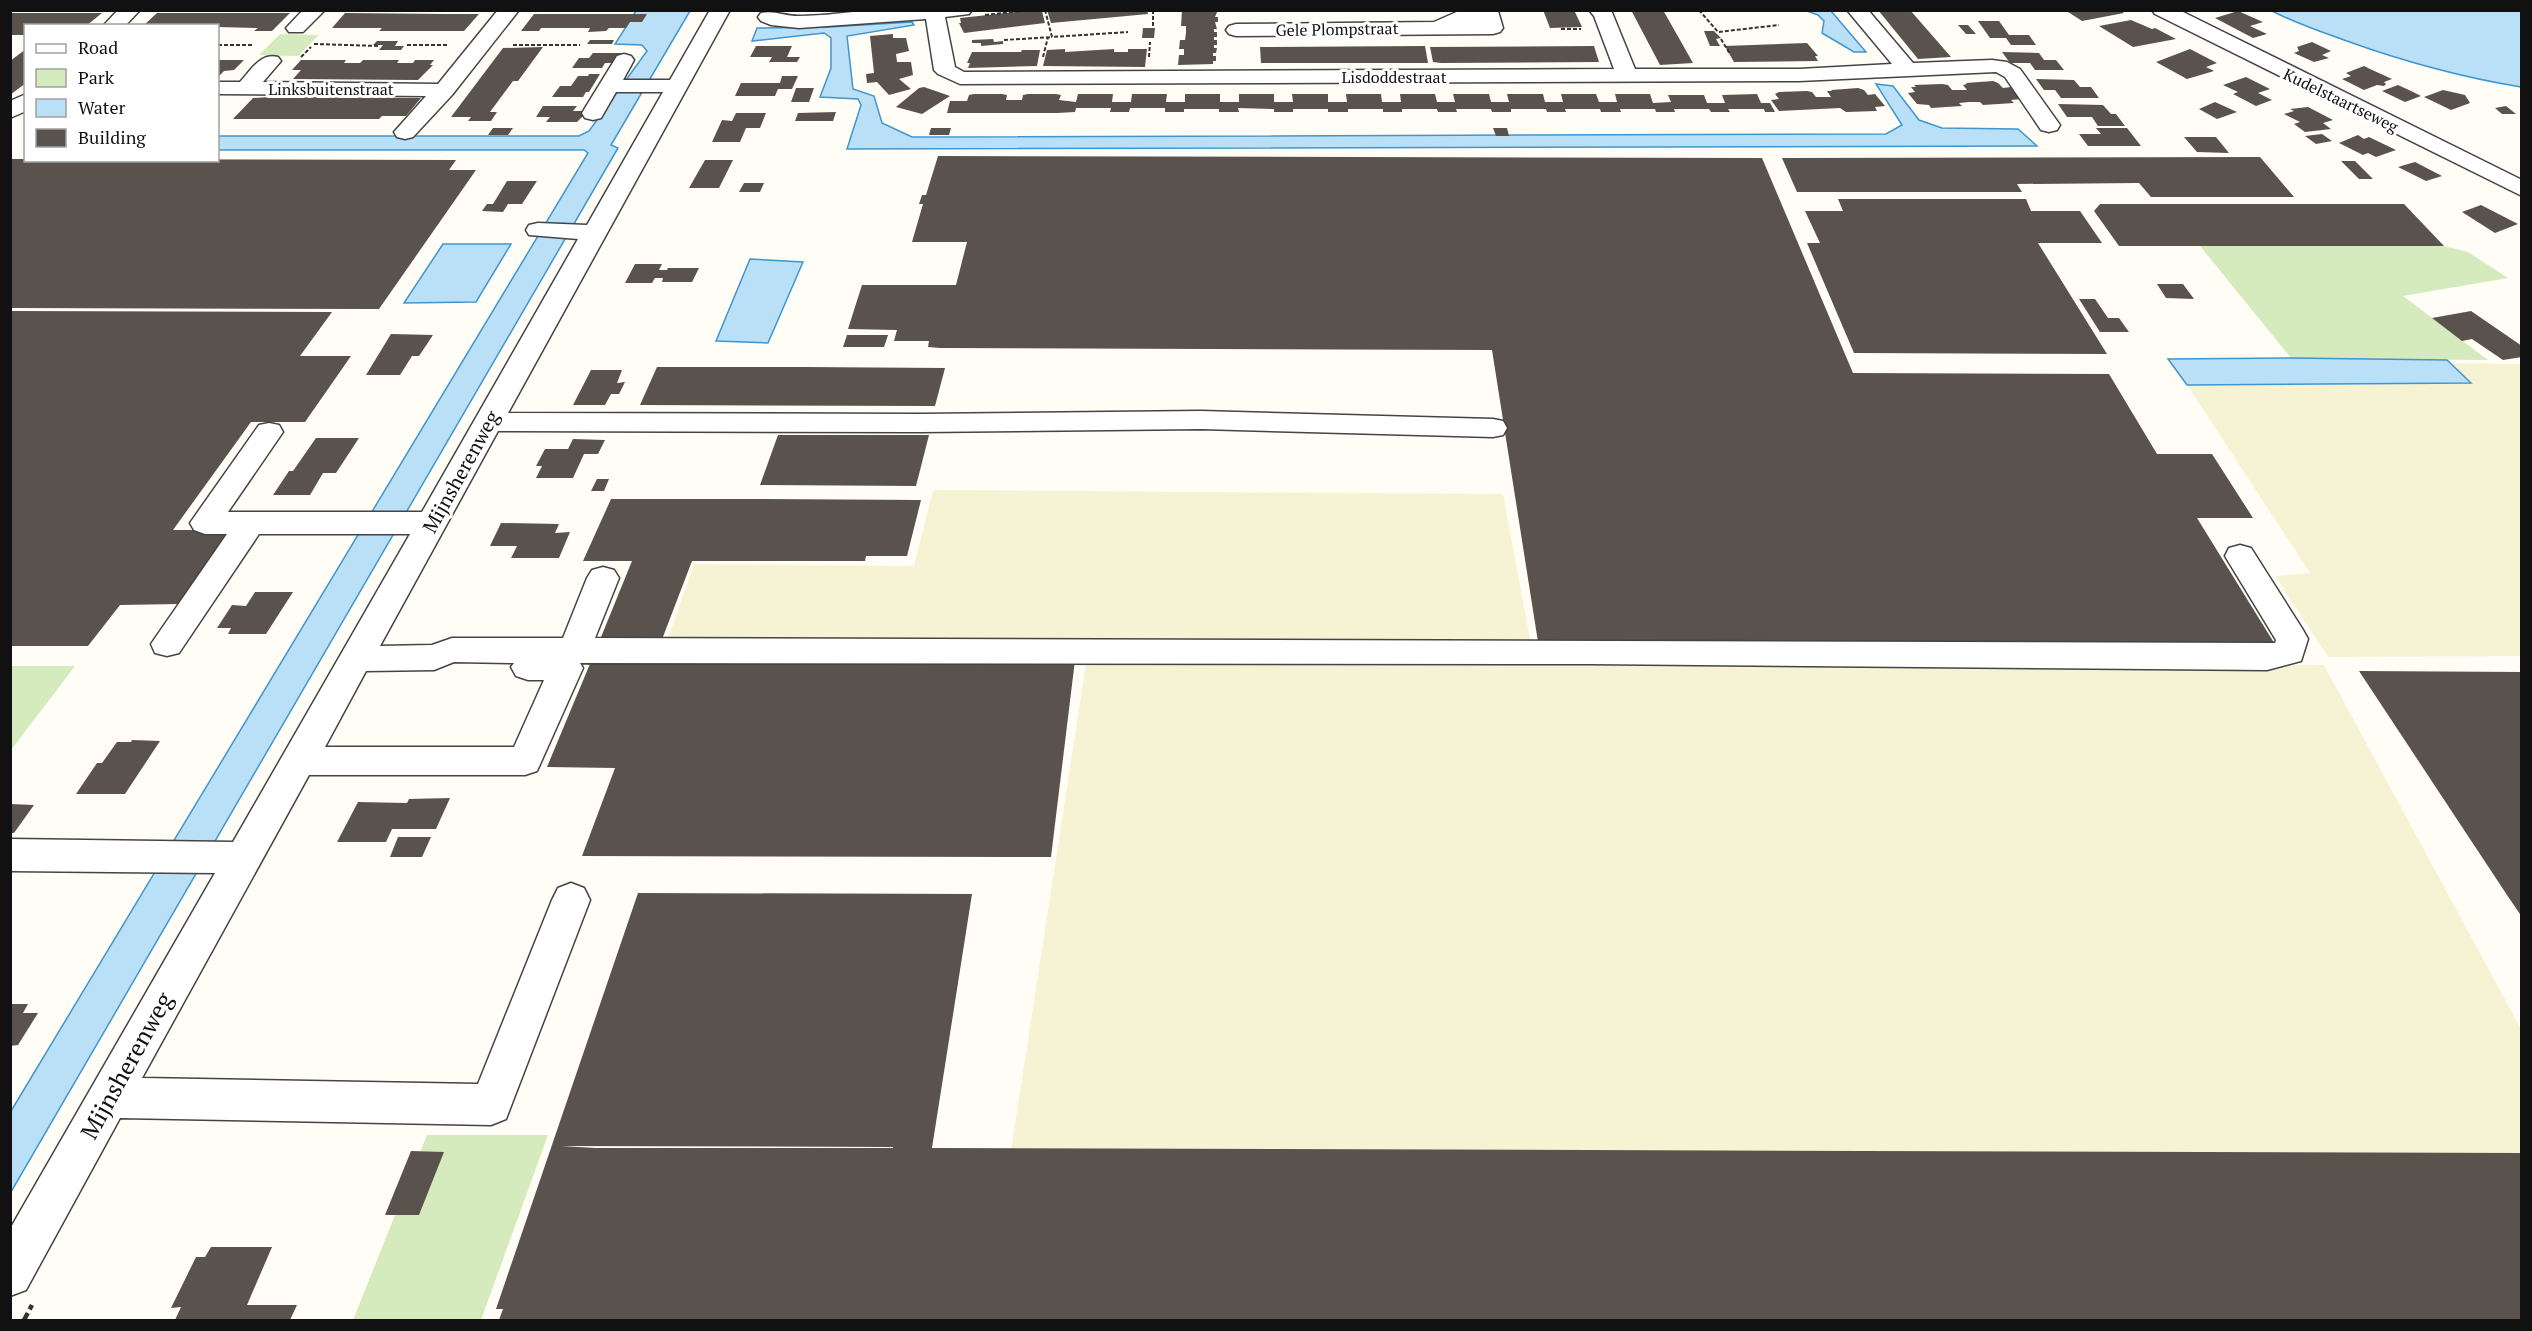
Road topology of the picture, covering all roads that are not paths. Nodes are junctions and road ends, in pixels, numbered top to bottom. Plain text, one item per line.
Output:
1 (130, 10) edge
2 (315, 10) edge
3 (508, 10) edge
4 (873, 10) edge
5 (962, 10) edge
6 (1599, 10) edge
7 (1857, 10) edge
8 (2162, 10) edge
9 (934, 12) edge
10 (730, 15) edge
11 (768, 17) junction
12 (115, 24) edge
13 (1438, 28) dead end
14 (302, 36) road end
15 (1236, 45) edge
16 (624, 60) dead end
17 (271, 61) dead end
18 (1906, 68) junction
19 (1627, 76) junction
20 (613, 86) junction
21 (667, 86) junction
22 (219, 88) edge
23 (245, 88) junction
24 (444, 90) junction
25 (24, 102) edge
26 (10, 112) edge
27 (593, 113) dead end
28 (2049, 125) dead end
29 (405, 132) dead end
30 (2522, 189) edge
31 (538, 230) dead end
32 (584, 232) junction
33 (489, 422) junction
34 (1493, 428) dead end
35 (269, 432) dead end
36 (250, 523) junction
37 (432, 523) junction
38 (2240, 556) dead end
39 (603, 578) dead end
40 (167, 644) dead end
41 (574, 650) junction
42 (434, 657) junction
43 (356, 659) junction
44 (299, 761) junction
45 (10, 855) edge
46 (228, 858) junction
47 (571, 900) dead end
48 (109, 1098) junction
49 (10, 1274) edge

1 - 12 street
2 - 14 street
3 - 24 street
4 - 11 street
5 - 9 street
6 - 19 street
7 - 18 street
8 - 30 street, Kudelstaartseweg
9 - 11 street
9 - 15 street, Lisdoddestraat
10 - 11 street
10 - 21 street, Mijnsherenweg
13 - 15 street, Gele Plompstraat
15 - 19 street, Lisdoddestraat
16 - 20 street
17 - 23 street
18 - 19 street, Lisdoddestraat
18 - 28 street, Lisdoddestraat
20 - 21 street
20 - 27 street
21 - 32 street, Mijnsherenweg
22 - 23 street, Linksbuitenstraat
23 - 24 street, Linksbuitenstraat
24 - 29 street
25 - 26 street
31 - 32 street
32 - 33 street, Mijnsherenweg
33 - 34 street
33 - 37 street, Mijnsherenweg
35 - 36 street
36 - 37 street
36 - 40 street
37 - 43 street, Mijnsherenweg
38 - 41 street
39 - 41 street
41 - 42 street
42 - 43 street
42 - 44 street
43 - 44 street, Mijnsherenweg
44 - 46 street, Mijnsherenweg
45 - 46 street
46 - 48 street, Mijnsherenweg
47 - 48 street
48 - 49 street, Mijnsherenweg

